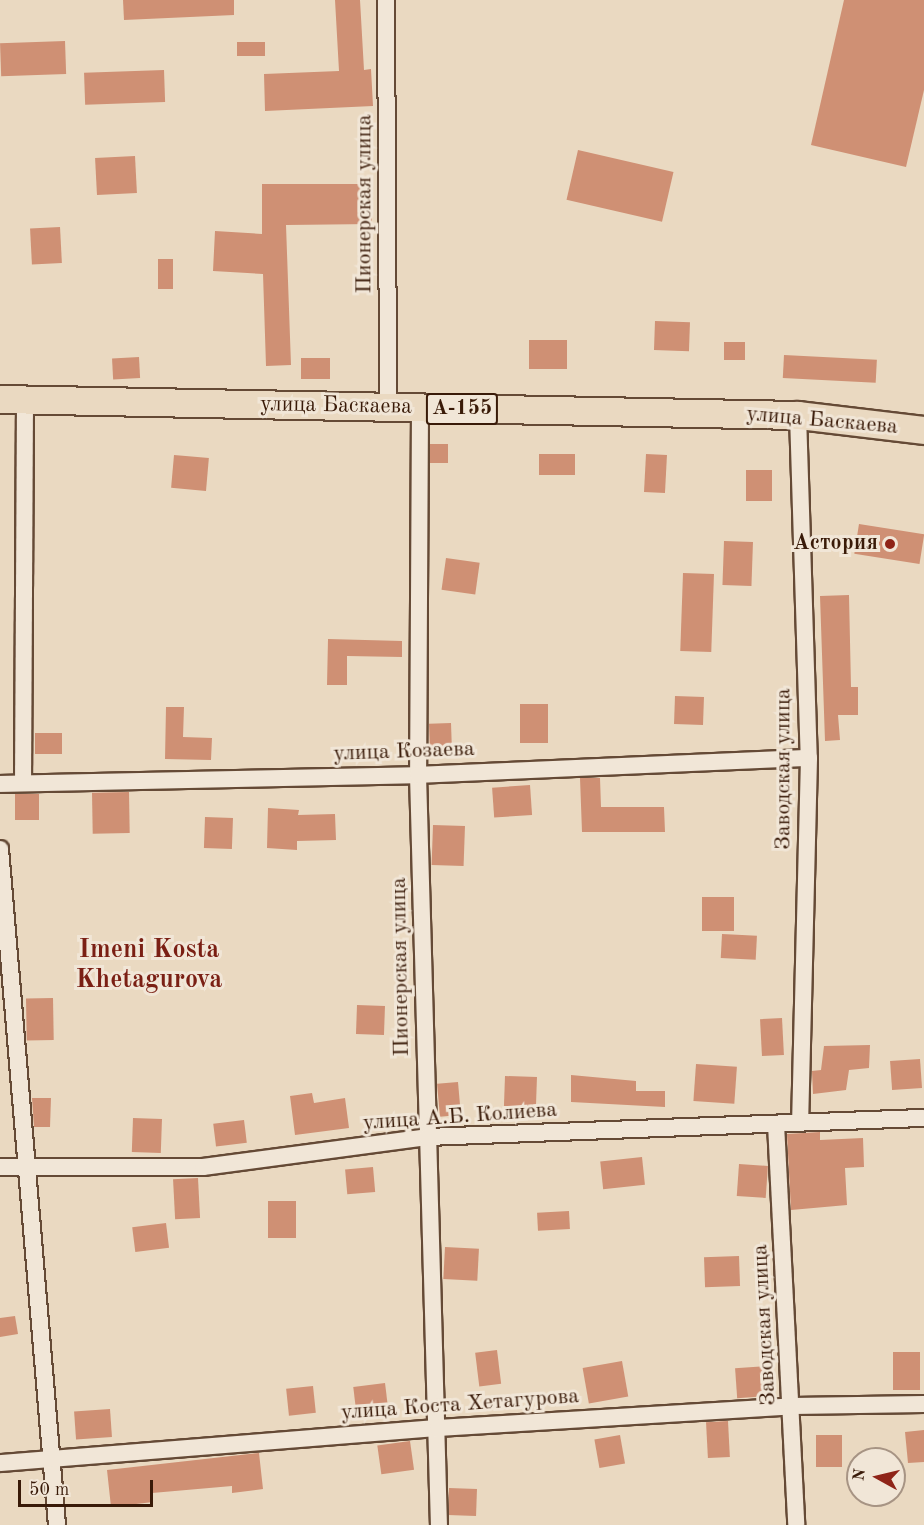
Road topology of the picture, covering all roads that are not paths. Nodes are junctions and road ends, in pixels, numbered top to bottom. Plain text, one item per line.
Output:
1 (386, 0) edge
2 (13, 399) edge
3 (388, 407) junction
4 (420, 408) junction
5 (798, 415) junction
6 (924, 430) edge
7 (809, 758) junction
8 (418, 776) junction
9 (23, 783) junction
10 (0, 784) edge
11 (0, 849) edge
12 (924, 1118) edge
13 (800, 1123) junction
14 (776, 1124) junction
15 (427, 1137) junction
16 (24, 1166) junction
17 (0, 1167) edge
18 (924, 1404) edge
19 (793, 1406) junction
20 (438, 1428) junction
21 (54, 1458) junction
22 (0, 1463) edge
23 (57, 1525) edge
24 (439, 1525) edge
25 (796, 1525) edge

1 - 3 street, Пионерская улица
2 - 3 main road, улица Баскаева / А-155
2 - 9 street
3 - 4 main road, улица Баскаева / А-155
4 - 5 main road, улица Баскаева / А-155
4 - 8 street, Пионерская улица
5 - 6 main road, улица Баскаева / А-155
5 - 7 street, Заводская улица
7 - 8 street, улица Козаева
7 - 13 street, Заводская улица
8 - 9 street, улица Козаева
8 - 15 street, Пионерская улица
9 - 10 street, улица Козаева
11 - 16 street
12 - 13 street, улица А.Б. Колиева
13 - 14 street, улица А.Б. Колиева
14 - 15 street, улица А.Б. Колиева
14 - 19 street, Заводская улица
15 - 16 street, улица А.Б. Колиева
15 - 20 street, Пионерская улица
16 - 17 street, улица А.Б. Колиева
16 - 21 street
18 - 19 street, улица Коста Хетагурова
19 - 20 street, улица Коста Хетагурова
19 - 25 street, Заводская улица
20 - 21 street, улица Коста Хетагурова
20 - 24 street, Пионерская улица
21 - 22 street, улица Коста Хетагурова
21 - 23 street

